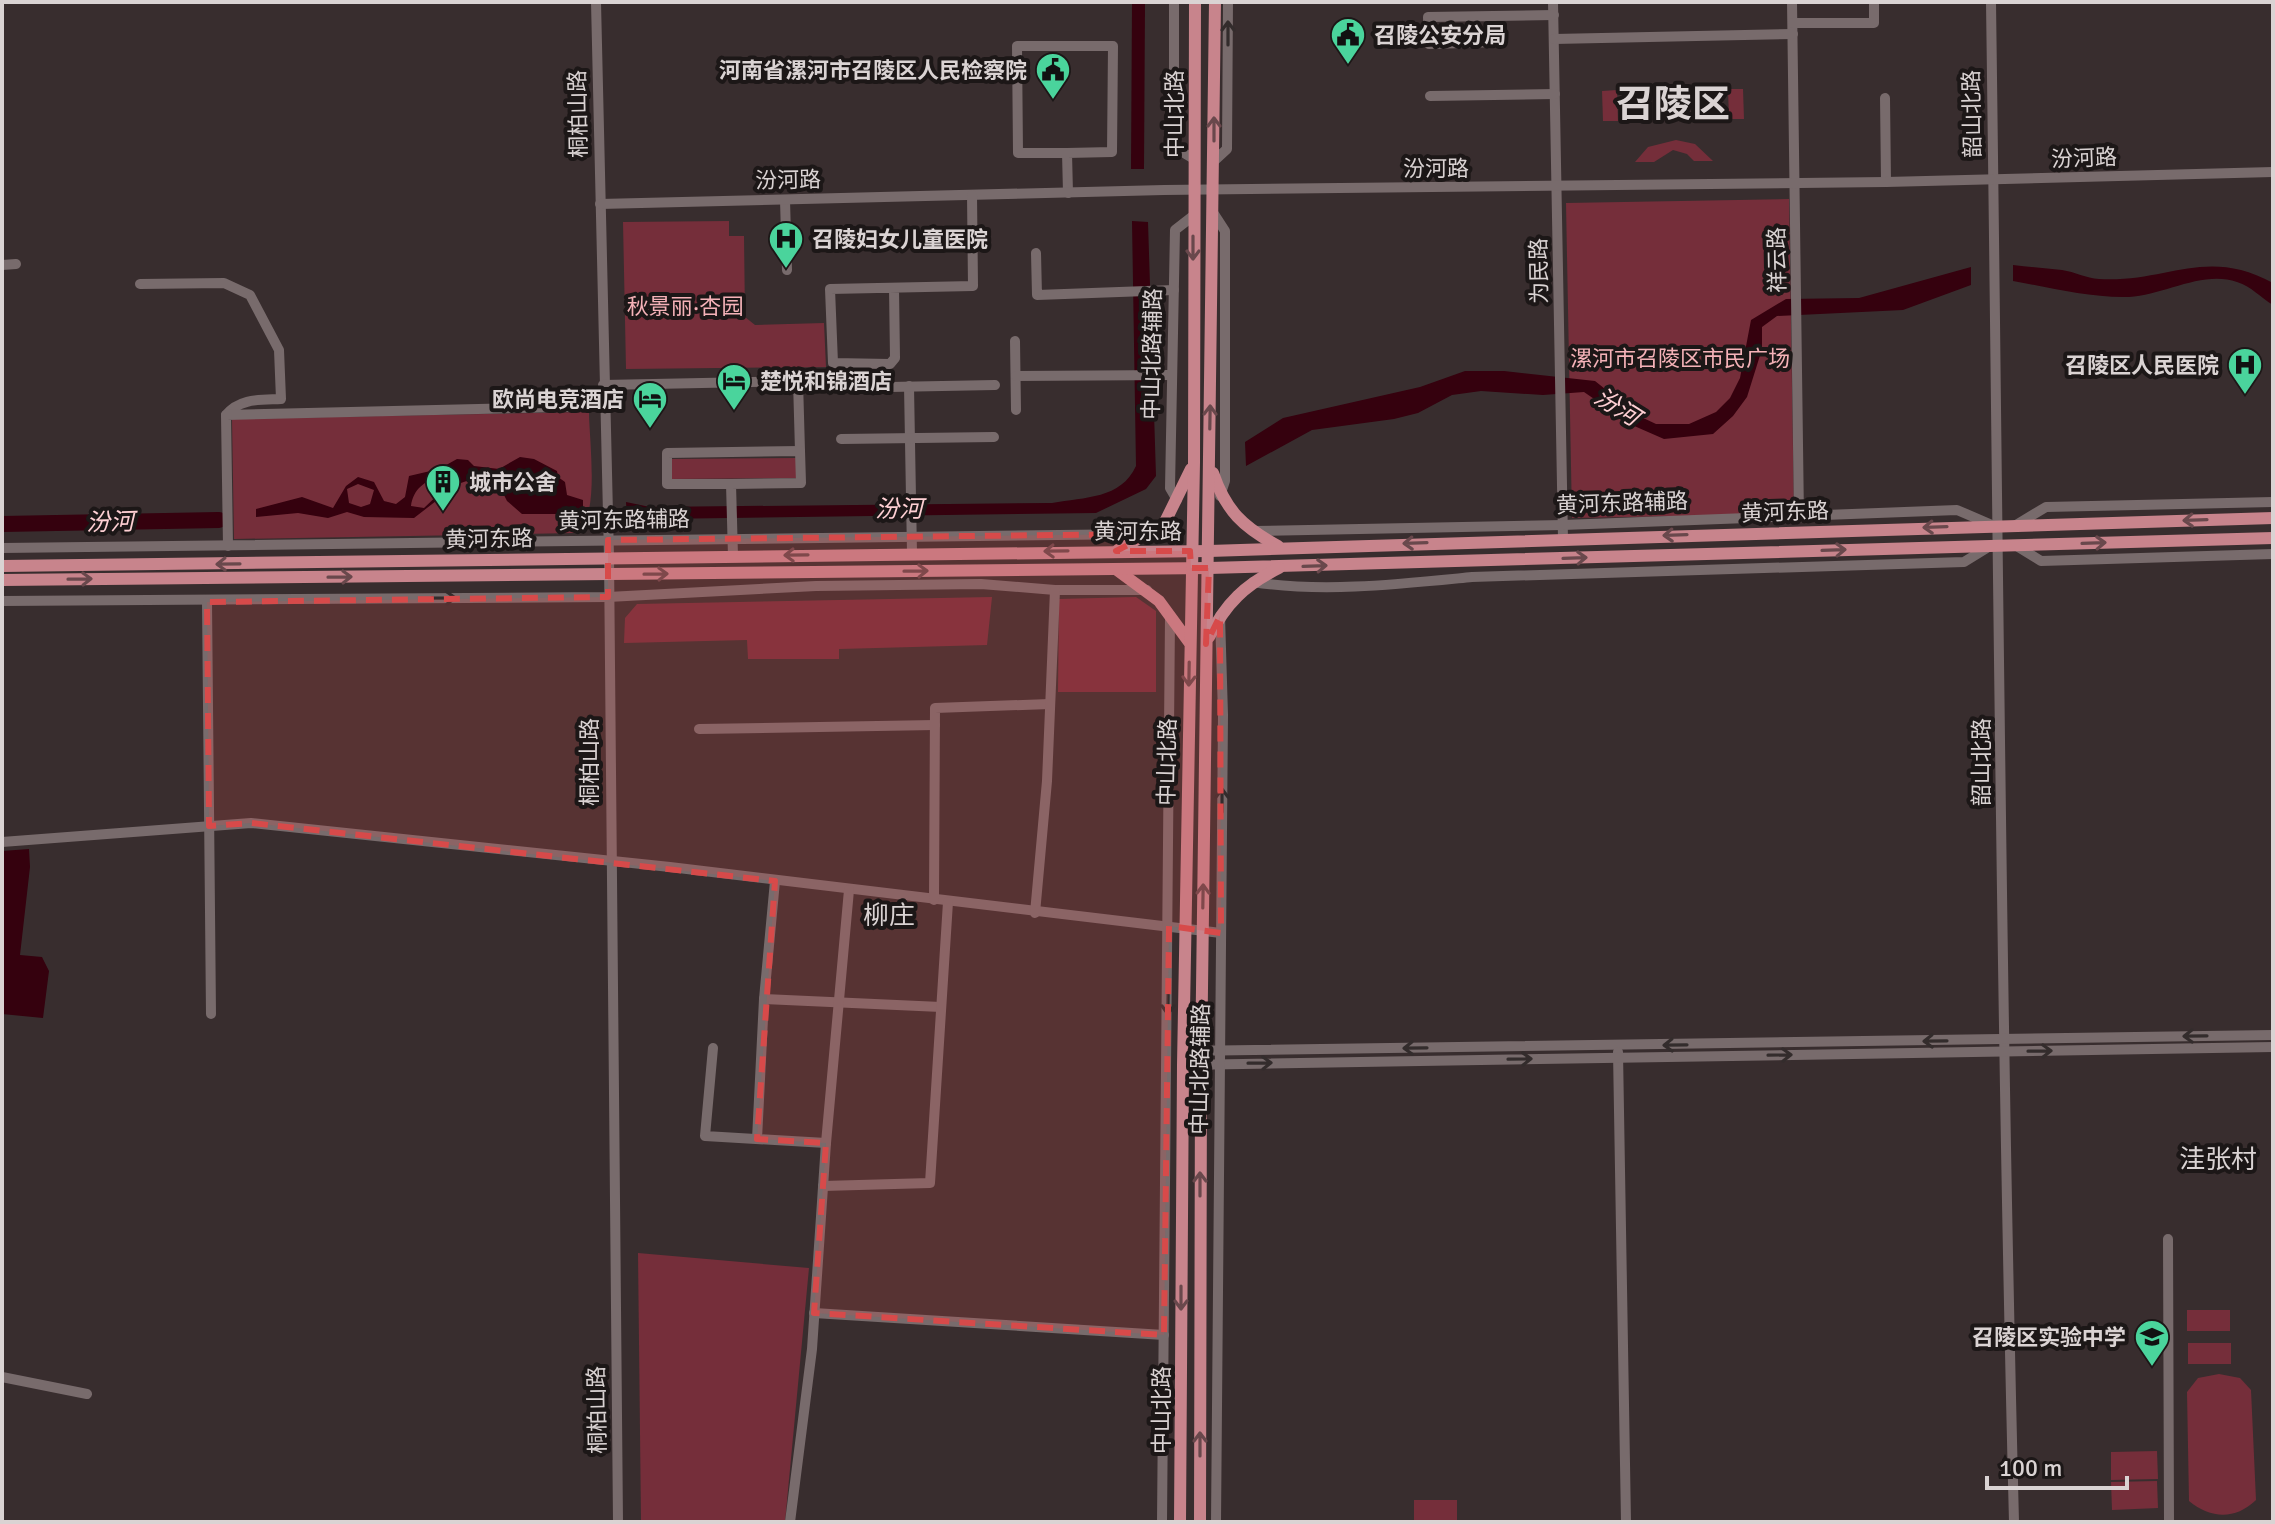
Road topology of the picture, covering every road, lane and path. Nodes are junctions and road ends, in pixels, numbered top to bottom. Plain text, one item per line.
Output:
1 (596, 2) edge
2 (1174, 2) edge
3 (1195, 2) edge
4 (1215, 2) edge
5 (1228, 2) edge
6 (1553, 2) edge
7 (1792, 2) edge
8 (1874, 2) edge
9 (1991, 2) edge
10 (1554, 15) junction
11 (1497, 16) junction
12 (1793, 29) junction
13 (1554, 39) junction
14 (1555, 94) junction
15 (1430, 96) dead end
16 (1885, 98) dead end
17 (1067, 153) junction
18 (1194, 159) junction
19 (1214, 161) junction
20 (2273, 172) edge
21 (1993, 180) junction
22 (1886, 182) junction
23 (1796, 183) junction
24 (1557, 187) junction
25 (1193, 189) junction
26 (1214, 189) junction
27 (1068, 193) junction
28 (972, 195) junction
29 (785, 200) junction
30 (600, 204) junction
31 (1214, 214) junction
32 (1193, 216) junction
33 (1036, 253) dead end
34 (16, 264) dead end
35 (2, 265) edge
36 (787, 270) dead end
37 (140, 284) dead end
38 (894, 288) junction
39 (1174, 290) junction
40 (1015, 341) dead end
41 (1172, 375) junction
42 (1016, 376) junction
43 (603, 385) junction
44 (995, 385) dead end
45 (909, 386) junction
46 (837, 388) dead end
47 (604, 406) junction
48 (1016, 410) dead end
49 (226, 415) junction
50 (994, 437) dead end
51 (910, 438) junction
52 (841, 439) dead end
53 (800, 451) junction
54 (1194, 463) junction
55 (1209, 463) junction
56 (731, 484) junction
57 (1220, 496) junction
58 (1177, 500) junction
59 (2273, 502) edge
60 (1799, 518) junction
61 (2273, 518) edge
62 (1995, 525) junction
63 (2016, 525) junction
64 (1251, 531) junction
65 (1563, 532) junction
66 (1150, 534) junction
67 (912, 537) junction
68 (2273, 538) edge
69 (732, 539) junction
70 (608, 540) junction
71 (2015, 545) junction
72 (228, 546) junction
73 (1996, 546) junction
74 (1281, 547) junction
75 (2, 548) edge
76 (1117, 550) junction
77 (1190, 551) junction
78 (1209, 551) junction
79 (912, 553) junction
80 (2273, 554) edge
81 (733, 556) junction
82 (609, 557) junction
83 (2, 566) edge
84 (1283, 567) junction
85 (1114, 568) junction
86 (1191, 568) junction
87 (1209, 568) junction
88 (608, 574) junction
89 (2, 580) edge
90 (1253, 582) junction
91 (1055, 590) junction
92 (1147, 590) junction
93 (608, 597) junction
94 (2, 601) edge
95 (207, 602) junction
96 (1220, 616) junction
97 (1170, 617) junction
98 (1189, 642) junction
99 (1206, 644) junction
100 (1050, 704) junction
101 (935, 725) junction
102 (699, 729) dead end
103 (209, 826) junction
104 (2, 842) edge
105 (610, 860) junction
106 (775, 881) junction
107 (849, 890) junction
108 (934, 900) junction
109 (948, 902) junction
110 (1035, 913) junction
111 (1169, 927) junction
112 (1185, 928) junction
113 (1202, 931) junction
114 (1221, 933) junction
115 (764, 999) junction
116 (839, 1003) junction
117 (941, 1007) junction
118 (211, 1014) dead end
119 (2273, 1035) edge
120 (2002, 1040) junction
121 (2273, 1047) edge
122 (713, 1048) dead end
123 (1201, 1050) junction
124 (1220, 1050) junction
125 (1183, 1051) junction
126 (1618, 1051) junction
127 (2002, 1052) junction
128 (1201, 1064) junction
129 (1220, 1064) junction
130 (1183, 1065) junction
131 (757, 1139) junction
132 (826, 1143) junction
133 (823, 1186) junction
134 (2168, 1239) dead end
135 (814, 1313) junction
136 (1164, 1335) junction
137 (2, 1377) edge
138 (87, 1394) dead end
139 (618, 1522) edge
140 (790, 1522) edge
141 (1162, 1522) edge
142 (1180, 1522) edge
143 (1200, 1522) edge
144 (1216, 1522) edge
145 (1626, 1522) edge
146 (2014, 1522) edge
147 (2169, 1522) edge

1 - 30 street, 桐柏山路
2 - 18 street
3 - 18 main road, 中山北路
19 -> 4 main road, 中山北路
19 -> 5 street
6 - 10 street, 为民路
7 - 12 street, 祥云路
8 - 12 street
9 - 21 street, 韶山北路
10 - 11 street
10 - 13 street, 为民路
11 - 11 street
12 - 13 street
12 - 23 street, 祥云路
13 - 14 street, 为民路
14 - 15 street
14 - 24 street, 为民路
16 - 22 street
17 - 17 street
17 - 27 street
18 - 25 main road, 中山北路
19 - 26 main road, 中山北路
20 - 21 street, 汾河路
21 - 22 street, 汾河路
21 - 62 street, 韶山北路
22 - 23 street, 汾河路
23 - 24 street, 汾河路
23 - 60 street, 祥云路
24 - 26 street, 汾河路
24 - 65 street, 为民路
25 - 26 street, 汾河路
25 - 27 street, 汾河路
25 - 32 main road, 中山北路
26 - 31 main road, 中山北路
27 - 28 street, 汾河路
28 - 29 street, 汾河路
28 - 38 street
29 - 30 street, 汾河路
29 - 36 street
30 - 43 street, 桐柏山路
55 -> 31 main road, 中山北路
31 - 57 street
32 - 39 street, 中山北路辅路
32 -> 54 main road, 中山北路
33 - 39 street
34 - 35 street
37 - 49 street
38 - 38 street
39 - 41 street, 中山北路辅路
40 - 42 street
41 - 42 street
41 - 58 street, 中山北路辅路
42 - 48 street
43 - 47 street, 桐柏山路
43 - 53 street
44 - 45 street
45 - 46 street
45 - 51 street
47 - 49 street
47 - 70 street, 桐柏山路
49 - 72 street
50 - 51 street
51 - 52 street
51 - 67 street
53 - 56 street
53 - 56 street
54 - 58 main road
54 - 77 main road, 中山北路
55 - 57 main road
55 - 78 main road, 中山北路
56 - 69 street
57 - 64 main road
58 - 66 main road
59 - 63 street
60 - 62 street, 黄河东路辅路
60 - 65 street, 黄河东路辅路
61 -> 63 main road, 黄河东路
62 - 63 main road, 黄河东路
62 -> 65 main road, 黄河东路
62 - 73 street, 韶山北路
64 - 65 street, 黄河东路辅路
64 - 74 main road
65 -> 74 main road, 黄河东路
66 - 67 street, 黄河东路辅路
66 - 76 main road
67 - 69 street, 黄河东路辅路
67 - 79 street
71 -> 68 main road, 黄河东路
69 - 70 street, 黄河东路辅路
69 - 81 street
70 - 72 street, 黄河东路辅路
70 - 82 street, 桐柏山路
71 - 73 main road, 黄河东路
71 - 80 street
72 - 75 street, 黄河东路辅路
84 -> 73 main road, 黄河东路
73 - 90 street
73 - 120 street, 韶山北路
74 - 78 main road, 黄河东路
76 - 77 main road, 黄河东路
76 -> 79 main road, 黄河东路
77 - 78 main road, 黄河东路
77 - 86 main road, 中山北路
78 - 87 main road, 中山北路
79 -> 81 main road, 黄河东路
81 - 82 main road, 黄河东路
82 -> 83 main road, 黄河东路
82 - 88 street, 桐柏山路
84 - 87 main road, 黄河东路
84 - 90 main road
85 - 86 main road, 黄河东路
88 -> 85 main road, 黄河东路
85 - 92 main road
86 - 87 main road, 黄河东路
86 - 98 main road, 中山北路
87 - 99 main road, 中山北路
89 -> 88 main road, 黄河东路
88 - 93 street, 桐柏山路
90 - 96 main road
91 - 92 street
91 - 93 street
91 - 100 street
92 - 97 main road
95 -> 93 street
93 - 105 street, 桐柏山路
94 - 95 street
95 - 103 street
96 - 99 main road
114 -> 96 street, 中山北路辅路
97 - 98 main road
97 - 111 street, 中山北路辅路
98 -> 112 main road, 中山北路
113 -> 99 main road, 中山北路
100 - 101 street
100 - 110 street
101 - 102 street
101 - 108 street
103 - 104 street
103 - 105 street
103 - 118 street
105 - 106 street
105 - 139 street, 桐柏山路
106 - 107 street
106 - 115 street
107 - 108 street
107 - 116 street
108 - 109 street
109 - 110 street
109 - 117 street
110 - 111 street
111 - 112 street
111 -> 136 street, 中山北路辅路
112 - 113 street
112 - 125 main road, 中山北路
113 - 114 street
113 - 123 main road, 中山北路
114 - 124 street, 中山北路辅路
115 - 116 street
115 - 131 street
116 - 117 street
116 - 132 street
117 - 133 street
119 -> 120 street
120 -> 126 street
120 - 127 street, 韶山北路
127 -> 121 street
122 - 131 street
123 - 124 street
123 - 125 street
123 - 128 main road, 中山北路
126 -> 124 street
124 - 129 street, 中山北路辅路
125 - 130 main road, 中山北路
126 -> 127 street
129 -> 126 street
126 - 145 street
127 - 146 street, 韶山北路
128 - 129 street
128 - 130 street
143 -> 128 main road, 中山北路
129 - 144 street, 中山北路辅路
130 -> 142 main road, 中山北路
131 - 132 street
132 - 133 street
133 - 135 street
134 - 147 street
135 - 136 street
135 - 140 street
136 - 141 street, 中山北路辅路
137 - 138 street

